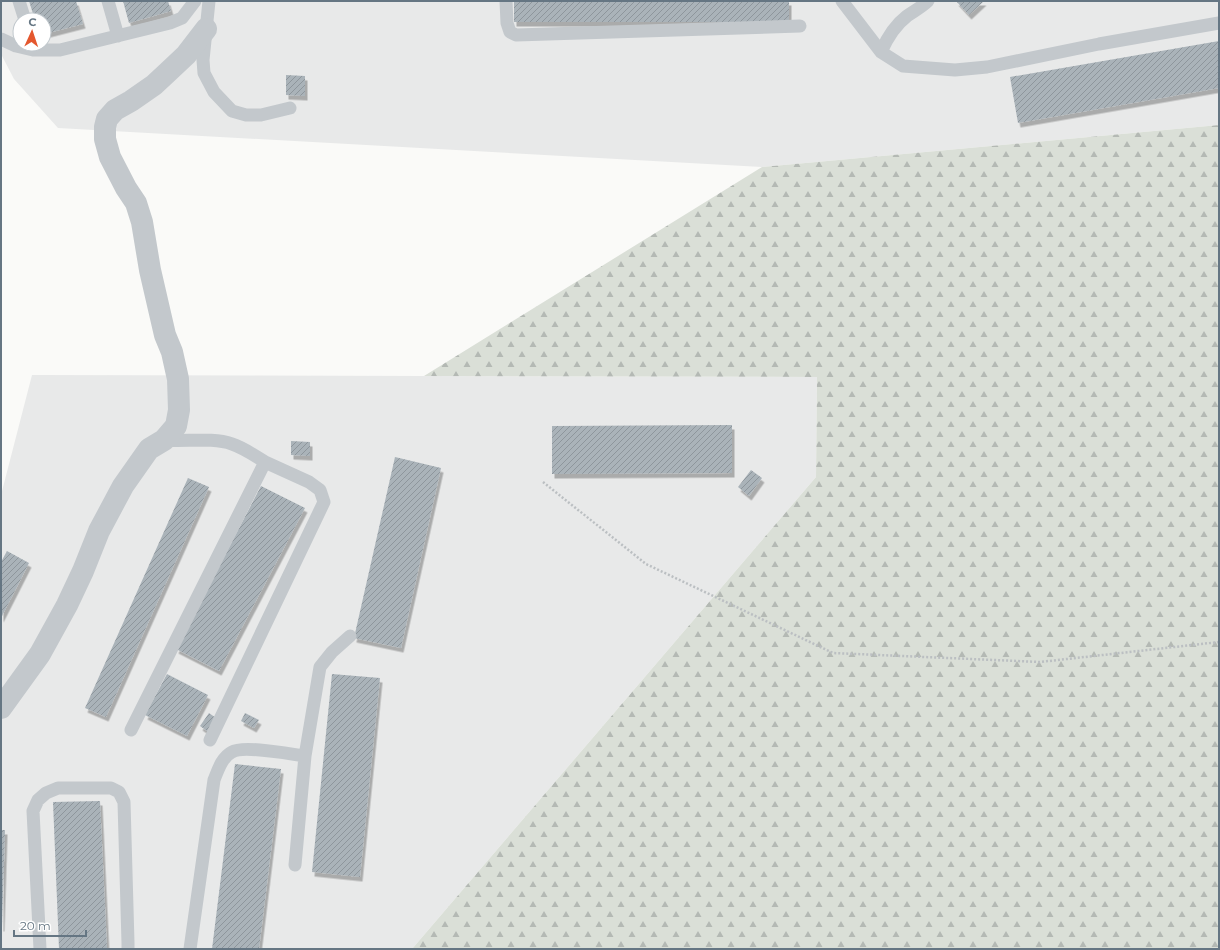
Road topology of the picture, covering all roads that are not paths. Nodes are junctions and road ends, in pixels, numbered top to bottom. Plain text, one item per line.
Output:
1 (19, 1) edge
2 (108, 1) edge
3 (209, 1) edge
4 (506, 1) edge
5 (842, 1) edge
6 (928, 1) edge
7 (193, 2) edge
8 (22, 12) edge
9 (1219, 23) edge
10 (800, 26) dead end
11 (206, 29) junction
12 (118, 36) junction
13 (1, 39) edge
14 (12, 44) edge
15 (52, 49) edge
16 (881, 52) junction
17 (290, 108) dead end
18 (164, 440) junction
19 (265, 462) junction
20 (350, 636) dead end
21 (1, 708) edge
22 (131, 730) dead end
23 (210, 740) dead end
24 (305, 756) junction
25 (295, 865) dead end
26 (40, 949) edge
27 (128, 949) edge
28 (190, 949) edge

1 - 8 lane
2 - 12 lane
3 - 11 lane
4 - 10 lane
5 - 16 lane
6 - 16 lane
7 - 12 lane
9 - 16 lane
11 - 17 lane
11 - 18 street
12 - 15 lane
13 - 14 lane
18 - 19 lane
18 - 21 street
19 - 22 lane
19 - 23 lane
20 - 24 lane
24 - 25 lane
24 - 28 lane
26 - 27 lane

